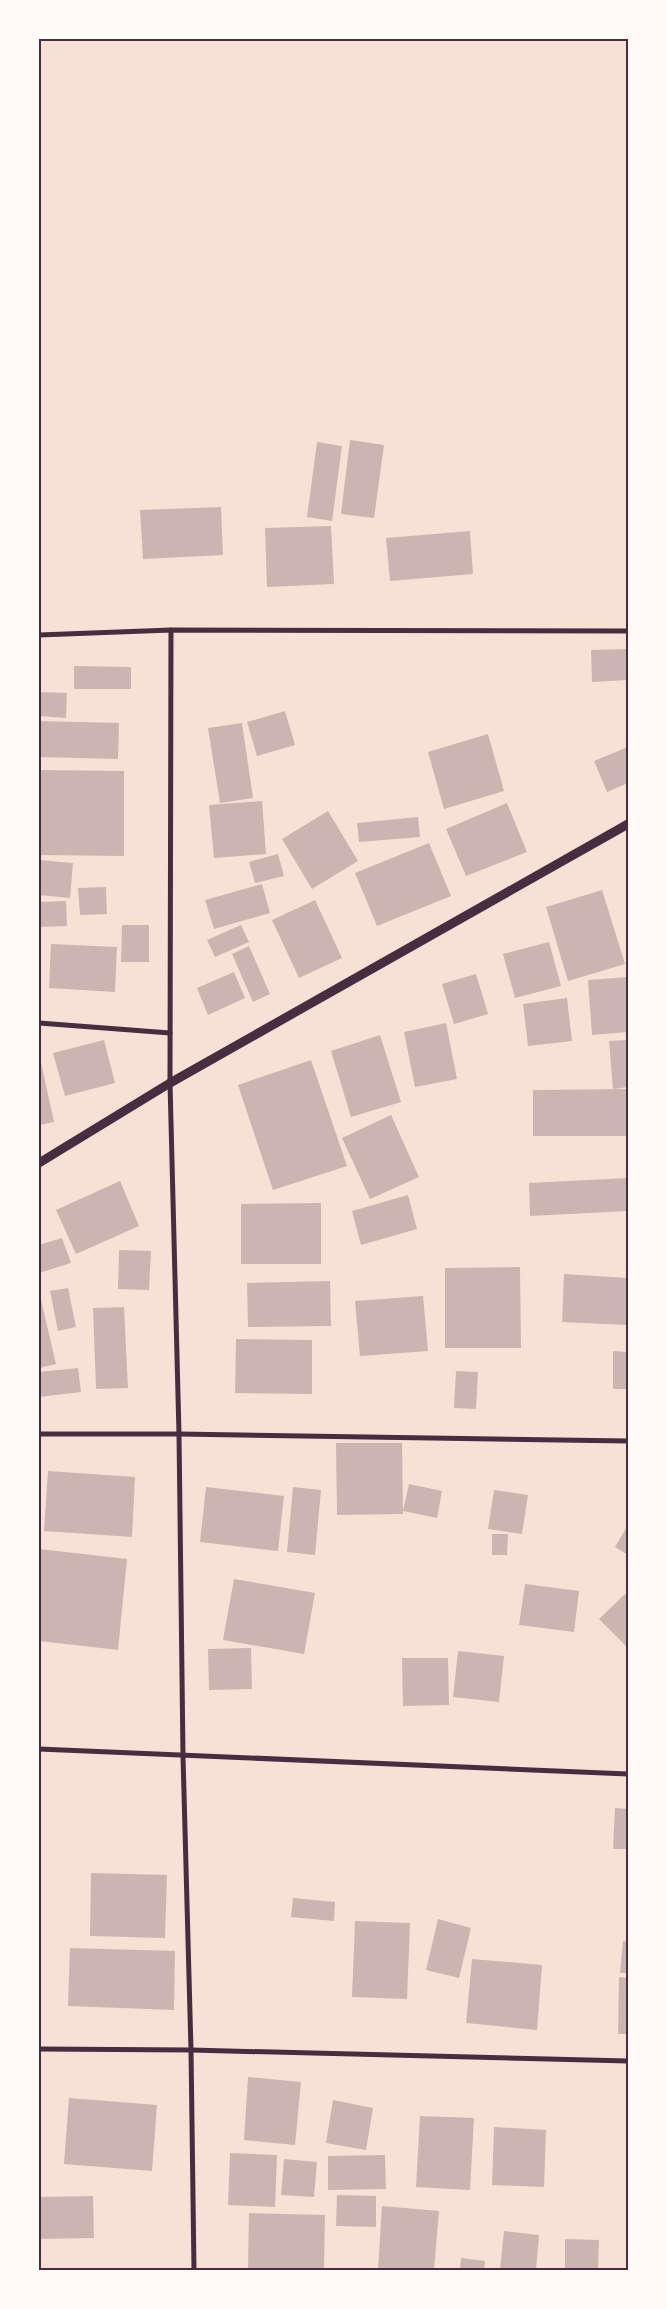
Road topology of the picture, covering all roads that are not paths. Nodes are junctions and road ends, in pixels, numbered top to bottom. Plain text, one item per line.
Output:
1 (171, 630) junction
2 (628, 631) edge
3 (39, 635) edge
4 (628, 824) edge
5 (39, 1023) edge
6 (170, 1033) junction
7 (170, 1083) junction
8 (39, 1163) edge
9 (39, 1434) edge
10 (179, 1434) junction
11 (628, 1441) edge
12 (39, 1749) edge
13 (183, 1756) junction
14 (628, 1774) edge
15 (39, 2049) edge
16 (191, 2050) junction
17 (628, 2062) edge
18 (194, 2270) edge

1 - 2 street
1 - 3 street
1 - 6 street
4 - 7 street
5 - 6 street
6 - 7 street
7 - 8 street
7 - 10 street
9 - 10 street
10 - 11 street
10 - 13 street
12 - 13 street
13 - 14 street
13 - 16 street
15 - 16 street
16 - 17 street
16 - 18 street

